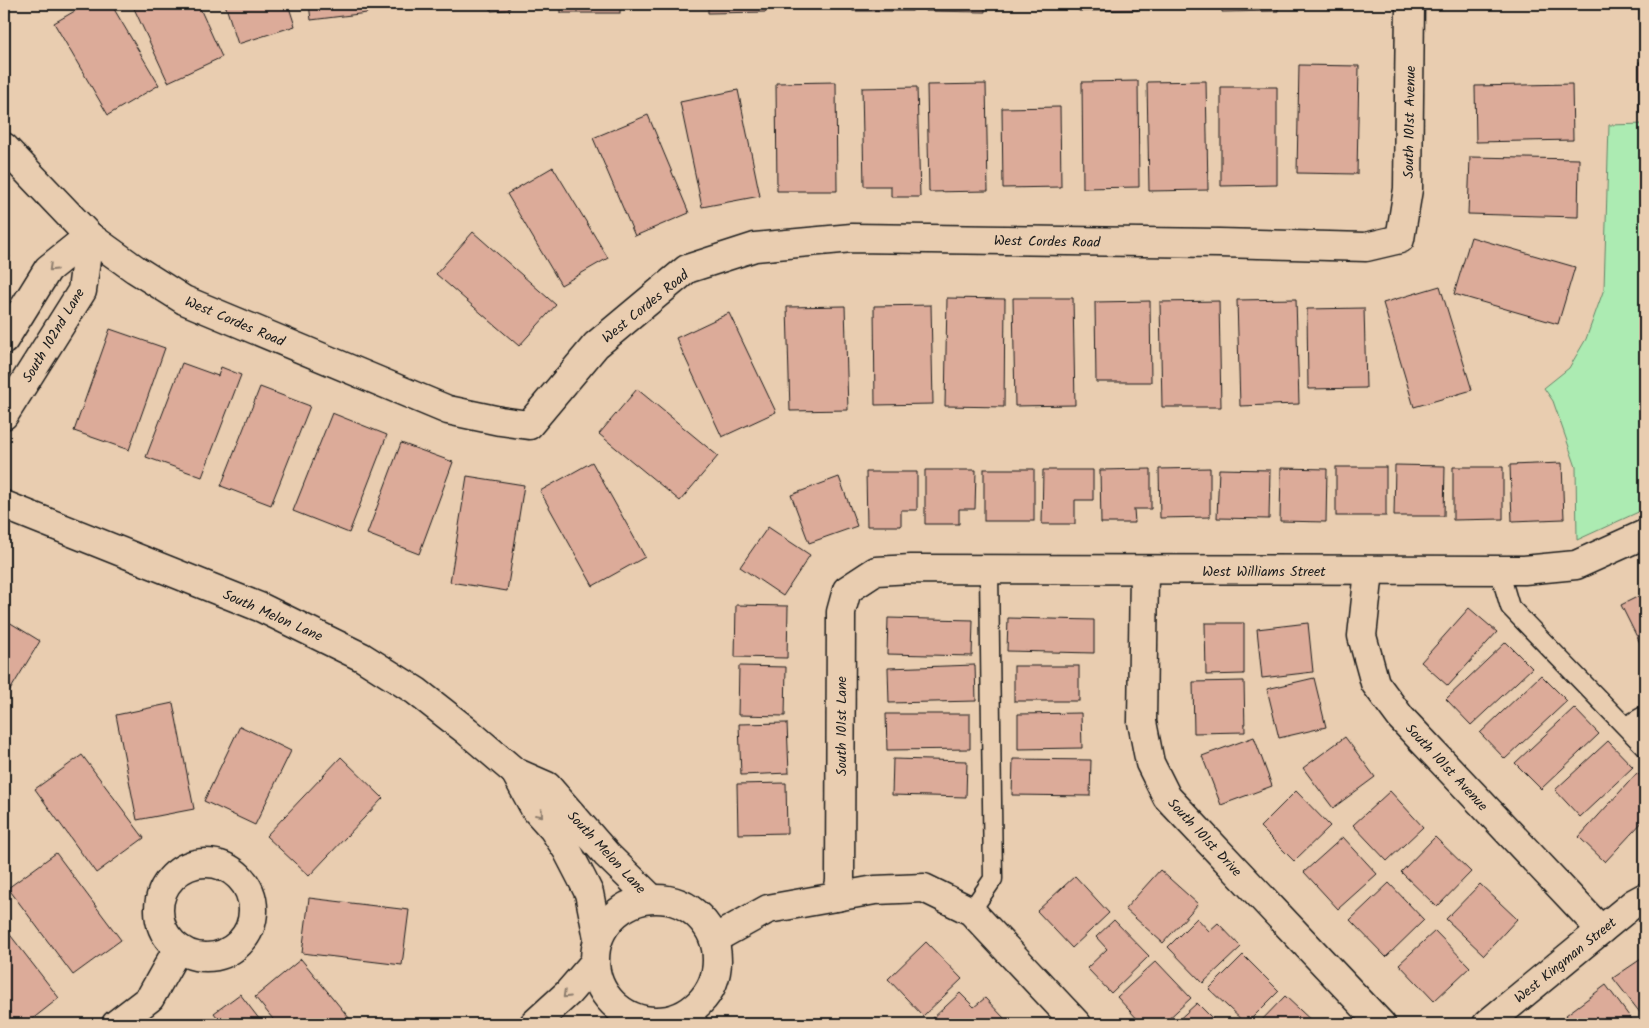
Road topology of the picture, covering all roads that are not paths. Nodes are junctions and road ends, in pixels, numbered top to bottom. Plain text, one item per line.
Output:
1 (1410, 4) edge
2 (4, 147) edge
3 (89, 236) junction
4 (1400, 240) joint
5 (4, 340) edge
6 (4, 415) edge
7 (4, 505) edge
8 (1645, 534) edge
9 (989, 570) junction
10 (1498, 570) junction
11 (876, 571) joint
12 (1144, 571) junction
13 (1369, 571) junction
14 (1645, 715) edge
15 (1626, 726) junction
16 (1645, 747) edge
17 (516, 772) junction
18 (837, 897) junction
19 (1645, 897) edge
20 (651, 898) junction
21 (971, 912) junction
22 (1601, 930) junction
23 (714, 939) junction
24 (178, 948) dead end
25 (596, 950) junction
26 (697, 1016) edge
27 (648, 1023) edge
28 (116, 1024) edge
29 (534, 1024) edge
30 (1076, 1024) edge
31 (1381, 1024) edge
32 (1487, 1024) edge

1 - 4 street, South 101st Avenue
2 - 3 street, West Cordes Road
3 - 4 street, West Cordes Road
3 -> 5 street
3 - 6 street, South 102nd Lane
7 - 17 street, South Melon Lane
8 - 10 street, West Williams Street
9 - 11 street, West Williams Street
9 - 12 street, West Williams Street
9 - 21 lane
10 - 13 street, West Williams Street
10 - 15 lane
11 - 18 street, South 101st Lane
12 - 13 street, West Williams Street
12 - 31 street, South 101st Drive
13 - 22 street, South 101st Avenue
14 - 15 lane
15 - 16 lane
17 - 20 street, South Melon Lane
17 -> 25 street, South Melon Lane
18 - 21 street
18 - 23 street
19 - 22 street, West Kingman Street
20 - 23 street
20 - 25 street
21 - 30 street
22 - 32 street, West Kingman Street
23 - 26 street
24 - 28 street
25 - 27 street
25 -> 29 street
26 - 27 street

